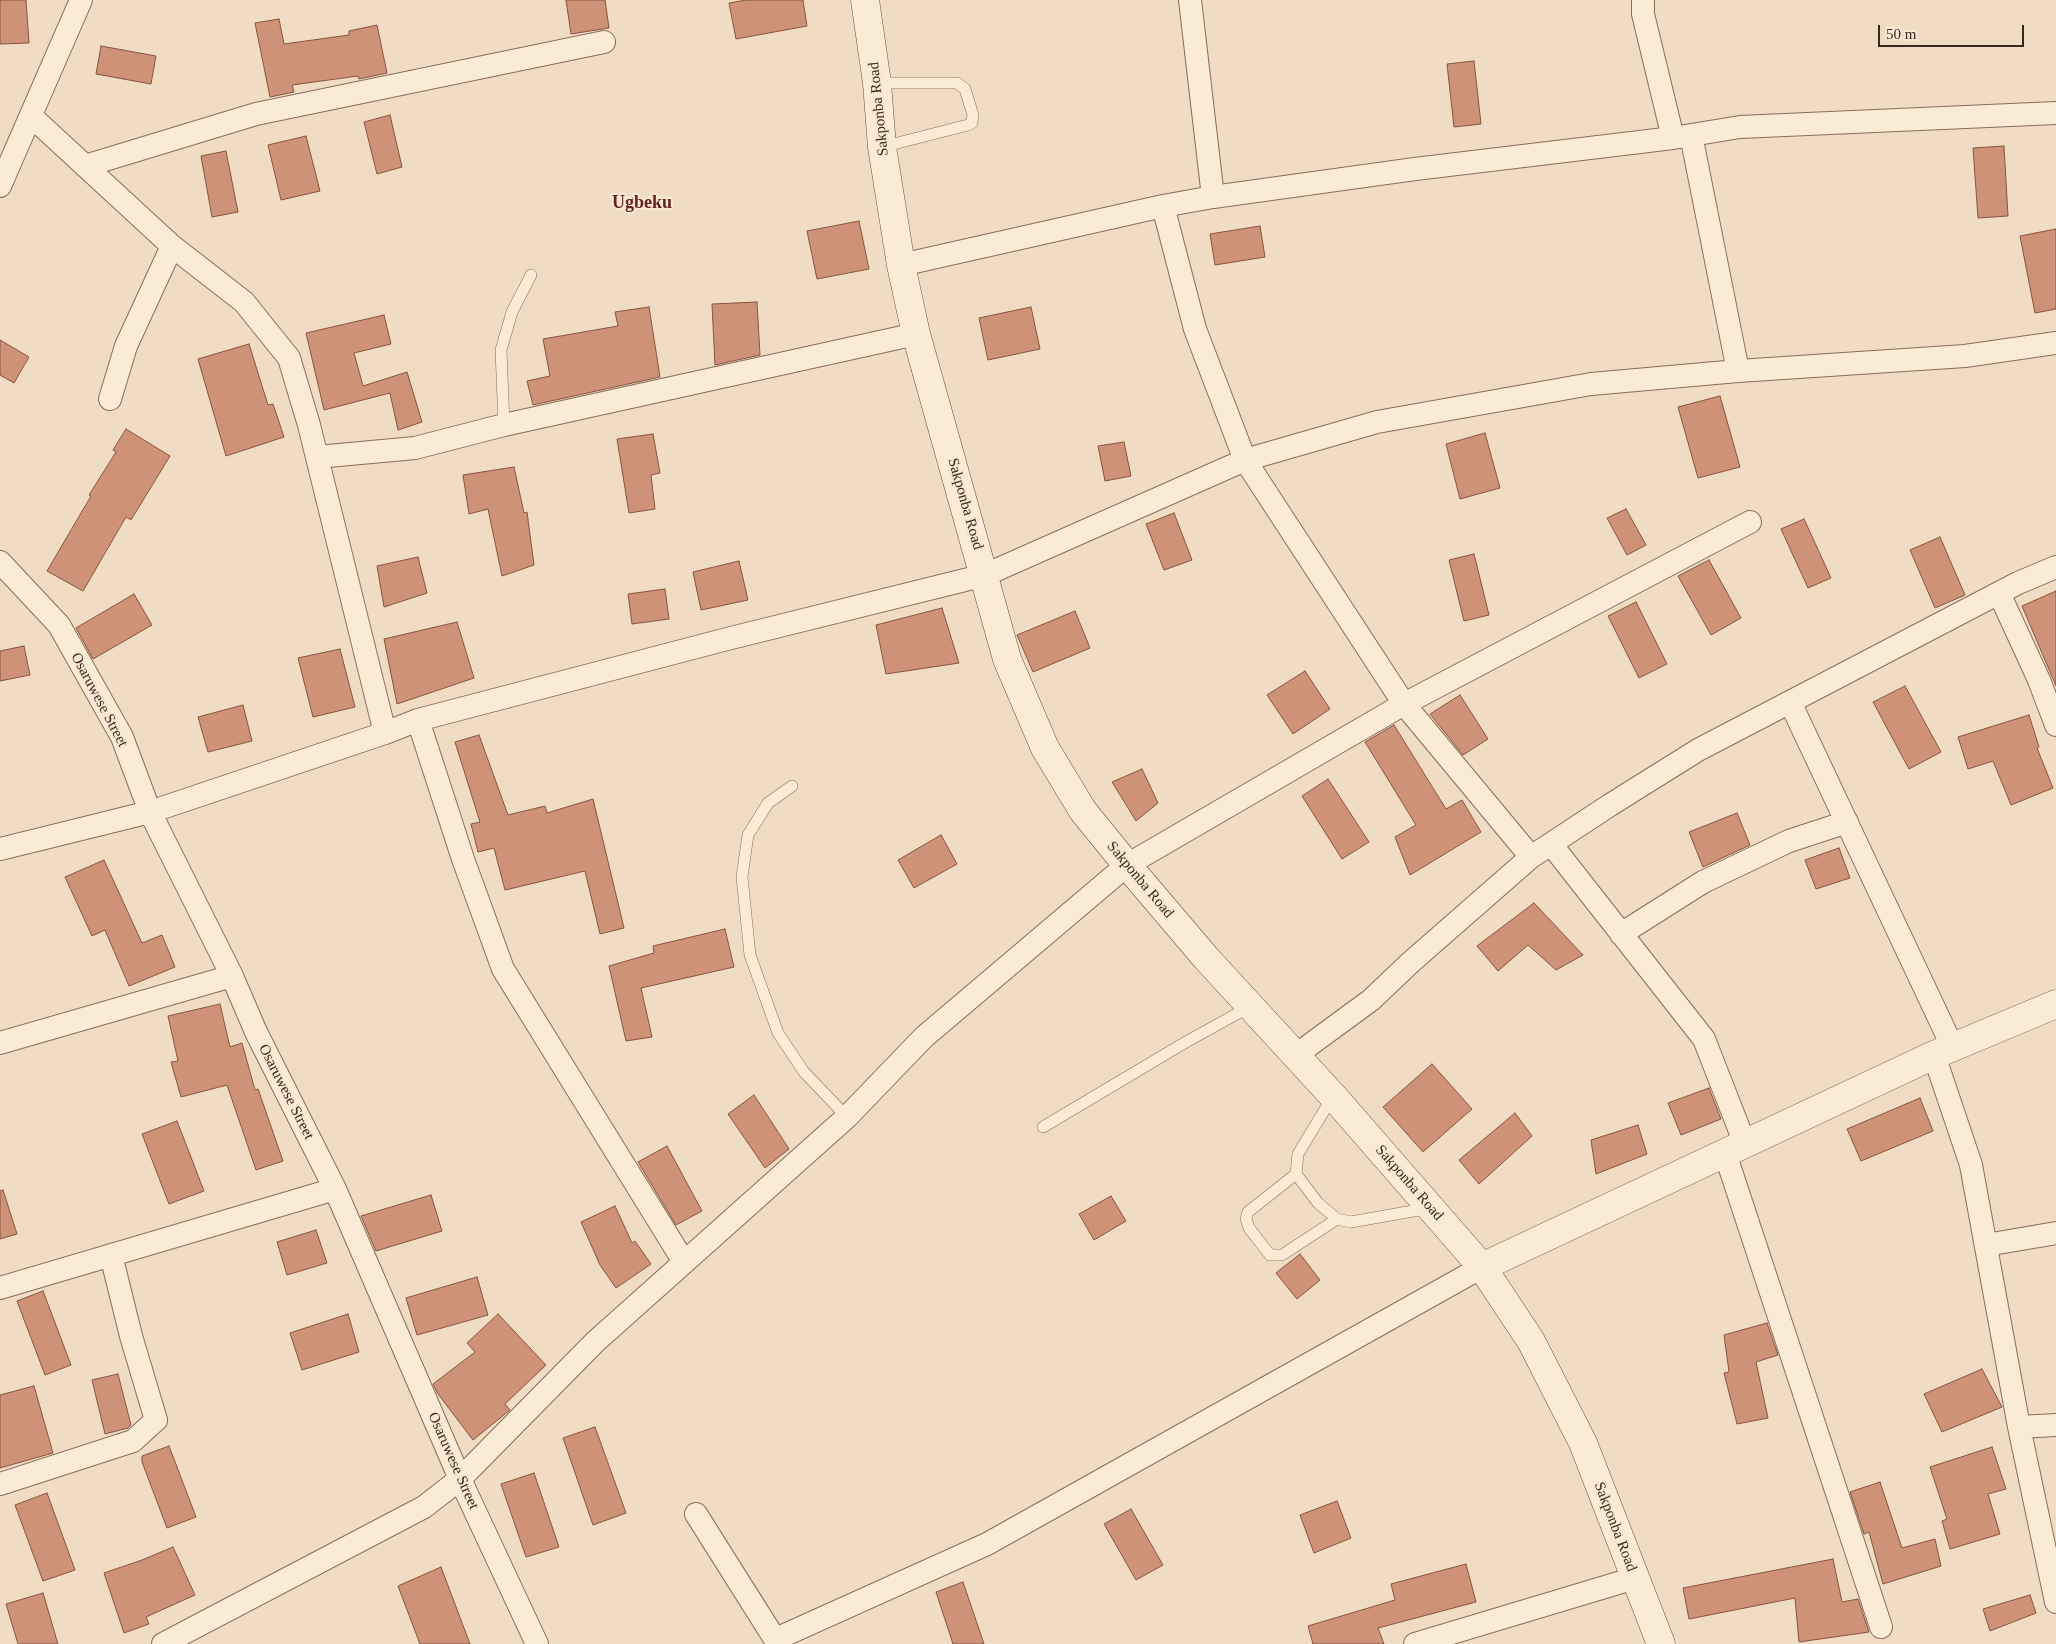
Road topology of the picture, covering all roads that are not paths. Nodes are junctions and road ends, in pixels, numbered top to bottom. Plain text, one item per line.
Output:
1 (81, 0) edge
2 (864, 0) edge
3 (1190, 0) edge
4 (1643, 0) edge
5 (604, 42) dead end
6 (877, 83) junction
7 (2056, 113) edge
8 (31, 116) junction
9 (1682, 136) junction
10 (882, 147) junction
11 (85, 166) junction
12 (0, 186) edge
13 (1213, 197) junction
14 (1163, 206) junction
15 (172, 246) junction
16 (901, 265) junction
17 (531, 275) dead end
18 (916, 334) junction
19 (2056, 343) edge
20 (1738, 372) junction
21 (110, 399) dead end
22 (504, 426) junction
23 (317, 457) junction
24 (1245, 460) junction
25 (1750, 522) dead end
26 (0, 562) edge
27 (2056, 567) edge
28 (985, 575) junction
29 (1999, 593) junction
30 (1790, 702) junction
31 (1404, 704) junction
32 (418, 720) junction
33 (2056, 726) edge
34 (385, 733) junction
35 (792, 786) dead end
36 (150, 812) junction
37 (1847, 822) junction
38 (1551, 844) junction
39 (0, 849) edge
40 (1531, 856) junction
41 (1128, 865) junction
42 (1621, 934) junction
43 (232, 976) junction
44 (2056, 1004) edge
45 (1251, 1006) junction
46 (0, 1043) edge
47 (1943, 1052) junction
48 (1296, 1054) junction
49 (1333, 1096) junction
50 (847, 1117) junction
51 (1043, 1127) dead end
52 (1735, 1148) junction
53 (1296, 1174) junction
54 (335, 1189) junction
55 (1430, 1208) junction
56 (1336, 1219) junction
57 (2056, 1233) edge
58 (1986, 1245) junction
59 (111, 1255) junction
60 (684, 1262) junction
61 (1482, 1267) junction
62 (0, 1288) edge
63 (2056, 1425) edge
64 (2019, 1428) junction
65 (460, 1479) junction
66 (0, 1484) edge
67 (696, 1514) dead end
68 (1635, 1578) junction
69 (2056, 1602) edge
70 (1881, 1627) dead end
71 (778, 1642) edge
72 (163, 1644) edge
73 (537, 1644) edge
74 (1415, 1644) edge
75 (1661, 1644) edge

1 - 8 street
2 - 6 main road, Sakponba Road
3 - 13 street
4 - 9 street
5 - 11 street
6 - 10 main road, Sakponba Road
6 - 10 lane
7 - 9 street
8 - 11 street
8 - 12 street
9 - 13 street
9 - 20 street
10 - 16 main road, Sakponba Road
11 - 15 street
13 - 14 street
14 - 16 street
14 - 24 street
15 - 21 street
15 - 23 street
16 - 18 main road, Sakponba Road
17 - 22 lane
18 - 22 street
18 - 28 main road, Sakponba Road
19 - 20 street
20 - 24 street
22 - 23 street
23 - 34 street
24 - 28 street
24 - 31 street
25 - 31 street
26 - 36 street, Osaruwese Street
27 - 29 street
28 - 32 street
28 - 41 main road, Sakponba Road
29 - 30 street
29 - 33 street
30 - 37 street
30 - 38 street
31 - 40 street
31 - 41 street
32 - 34 street
32 - 60 street
34 - 36 street
35 - 50 lane
36 - 39 street
36 - 43 street, Osaruwese Street
37 - 42 street
37 - 47 street
38 - 40 street
38 - 42 street
40 - 48 street
41 - 45 main road, Sakponba Road
41 - 50 street
42 - 52 street
43 - 46 street
43 - 54 street, Osaruwese Street
44 - 47 main road
45 - 48 main road, Sakponba Road
45 - 51 lane
47 - 52 main road
47 - 58 street
48 - 49 main road, Sakponba Road
49 - 53 lane
49 - 55 main road, Sakponba Road
50 - 60 street
52 - 61 main road
52 - 70 street
53 - 56 lane
53 - 56 lane
54 - 59 street
54 - 65 street, Osaruwese Street
55 - 56 lane
55 - 61 main road, Sakponba Road
57 - 58 street
58 - 64 street
59 - 62 street
59 - 66 street
60 - 65 street
61 - 68 main road, Sakponba Road
61 - 71 street
63 - 64 street
64 - 69 street
65 - 72 street
65 - 73 street, Osaruwese Street
67 - 71 street
68 - 74 street
68 - 75 main road, Sakponba Road

